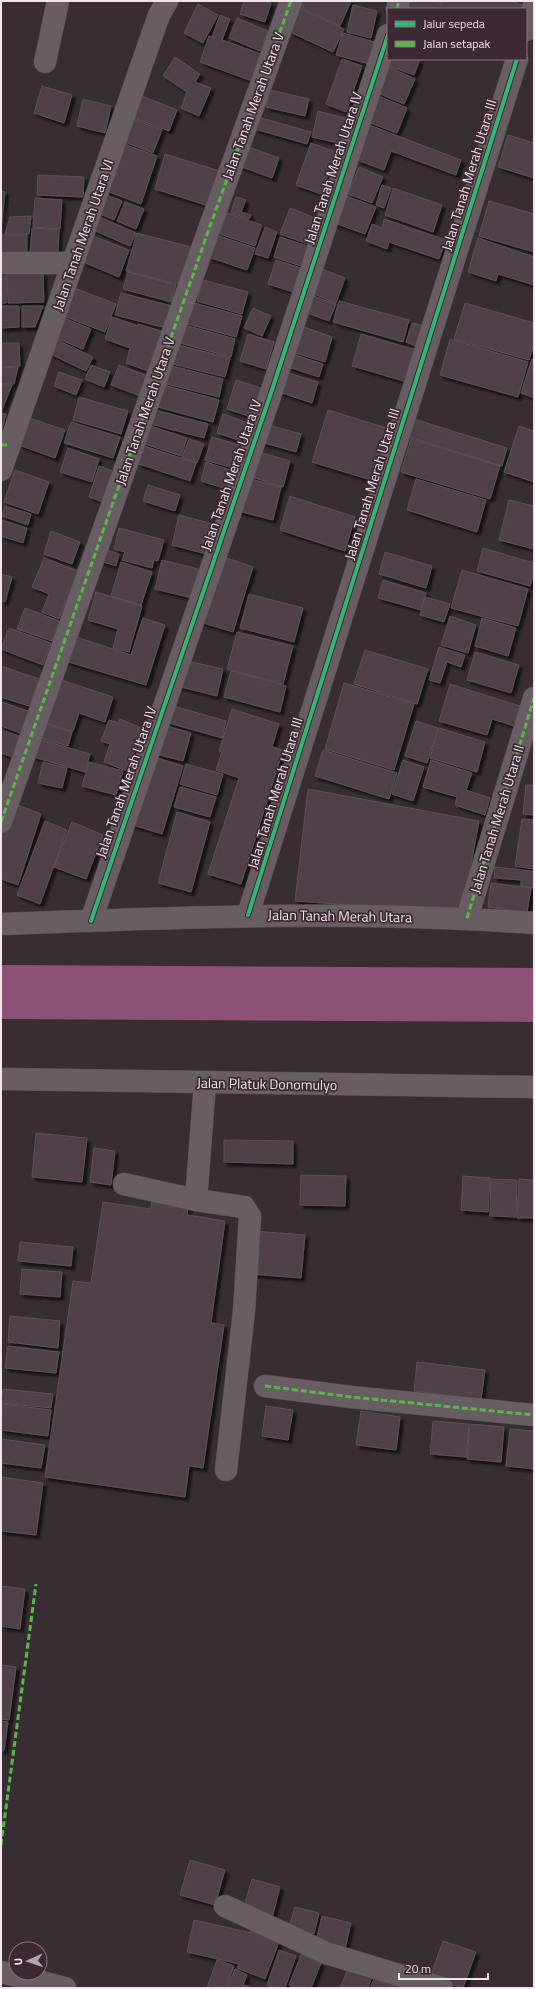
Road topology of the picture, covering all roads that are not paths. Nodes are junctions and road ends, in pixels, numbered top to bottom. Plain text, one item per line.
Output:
1 (58, 1) edge
2 (167, 1) edge
3 (291, 1) edge
4 (534, 5) edge
5 (527, 27) edge
6 (387, 38) edge
7 (517, 60) edge
8 (46, 62) dead end
9 (1, 263) edge
10 (73, 263) junction
11 (6, 445) edge
12 (1, 470) edge
13 (534, 698) edge
14 (1, 822) edge
15 (248, 915) junction
16 (467, 918) junction
17 (90, 921) junction
18 (534, 923) edge
19 (1, 924) edge
20 (1, 1080) edge
21 (205, 1083) junction
22 (534, 1087) edge
23 (124, 1184) dead end
24 (196, 1200) junction
25 (264, 1386) dead end
26 (534, 1416) edge
27 (226, 1470) dead end
28 (225, 1906) dead end
29 (1, 1972) edge
30 (65, 1988) edge
31 (442, 1988) edge

1 - 8 street
2 - 10 street, Jalan Tanah Merah Utara VI
3 - 14 street, Jalan Tanah Merah Utara V
4 - 5 street
6 - 17 street, Jalan Tanah Merah Utara IV
7 - 15 street, Jalan Tanah Merah Utara III
9 - 10 street
10 - 11 street, Jalan Tanah Merah Utara VI
11 - 12 street, Jalan Tanah Merah Utara VI
13 - 16 street, Jalan Tanah Merah Utara II
15 - 16 street, Jalan Tanah Merah Utara
15 - 17 street, Jalan Tanah Merah Utara
16 - 18 street, Jalan Tanah Merah Utara
17 - 19 street, Jalan Tanah Merah Utara
20 - 21 street, Jalan Platuk Donomulyo
21 - 22 street, Jalan Platuk Donomulyo
21 - 24 street
23 - 24 street
24 - 27 street
25 - 26 street
28 - 31 street
29 - 30 street

